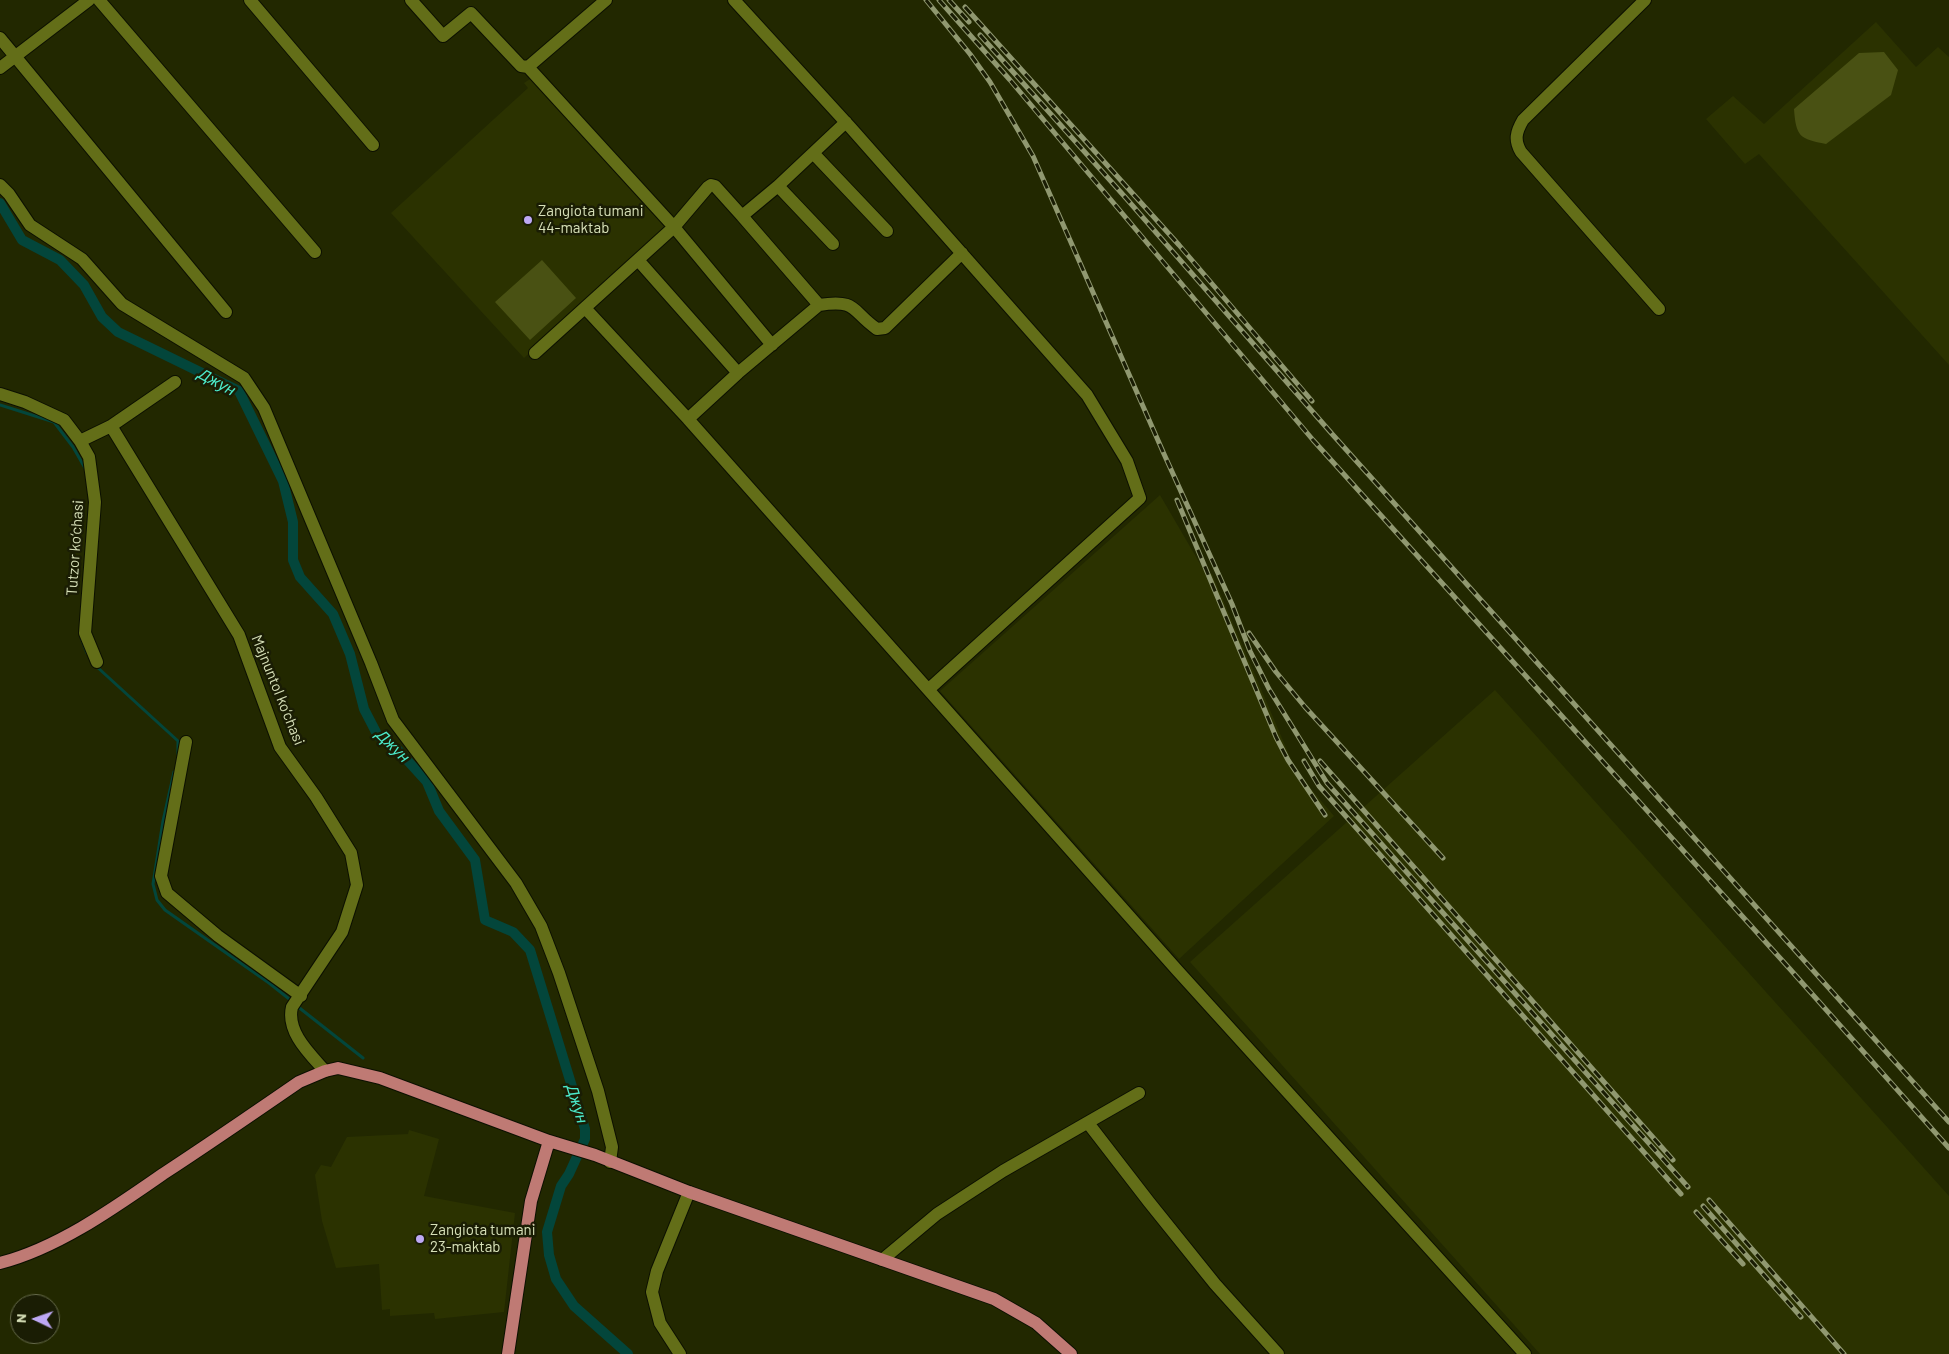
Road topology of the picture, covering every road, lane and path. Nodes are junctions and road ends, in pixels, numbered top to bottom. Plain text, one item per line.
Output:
1 (89, 0) edge
2 (99, 0) edge
3 (250, 0) edge
4 (411, 0) edge
5 (606, 0) edge
6 (734, 0) edge
7 (1645, 0) edge
8 (0, 38) edge
9 (15, 56) junction
10 (528, 67) junction
11 (0, 68) edge
12 (846, 122) junction
13 (373, 146) dead end
14 (813, 153) junction
15 (0, 185) edge
16 (778, 186) junction
17 (742, 216) junction
18 (674, 228) junction
19 (887, 231) dead end
20 (833, 244) dead end
21 (315, 252) dead end
22 (962, 253) junction
23 (638, 260) junction
24 (819, 305) junction
25 (585, 308) junction
26 (1658, 309) dead end
27 (226, 312) dead end
28 (772, 345) junction
29 (535, 353) dead end
30 (738, 373) junction
31 (174, 382) dead end
32 (0, 394) edge
33 (688, 419) junction
34 (111, 426) junction
35 (80, 440) junction
36 (97, 662) dead end
37 (929, 689) junction
38 (186, 742) dead end
39 (297, 1001) junction
40 (325, 1071) junction
41 (1139, 1093) dead end
42 (1088, 1123) junction
43 (550, 1141) junction
44 (610, 1162) junction
45 (689, 1192) junction
46 (882, 1260) junction
47 (0, 1264) edge
48 (508, 1354) edge
49 (680, 1354) edge
50 (1071, 1354) edge
51 (1278, 1354) edge
52 (1525, 1354) edge

1 - 9 street
2 - 21 street
3 - 13 street
4 - 10 street
5 - 10 street
6 - 12 street
7 - 26 street
8 - 9 street
9 - 11 street
9 - 27 street
10 - 18 street
12 - 14 street
12 - 22 street
14 - 16 street
14 - 19 street
15 - 44 street
16 - 17 street
16 - 20 street
17 - 18 street
17 - 24 street
18 - 23 street
18 - 28 street
22 - 24 street
22 - 37 street
23 - 25 street
23 - 30 street
24 - 28 street
25 - 29 street
25 - 33 street
28 - 30 street
30 - 33 street
31 - 34 street
32 - 35 street, Tutzor ko‘chasi
33 - 37 street
34 - 35 street
34 - 39 street, Majnuntol ko‘chasi
35 - 36 street, Tutzor ko‘chasi
37 - 52 street
38 - 39 street
39 - 40 street
40 - 43 main road
40 - 47 main road
41 - 42 street
42 - 46 street
42 - 51 street
43 - 44 main road
43 - 48 main road
44 - 45 main road
45 - 46 main road
45 - 49 street
46 - 50 main road

